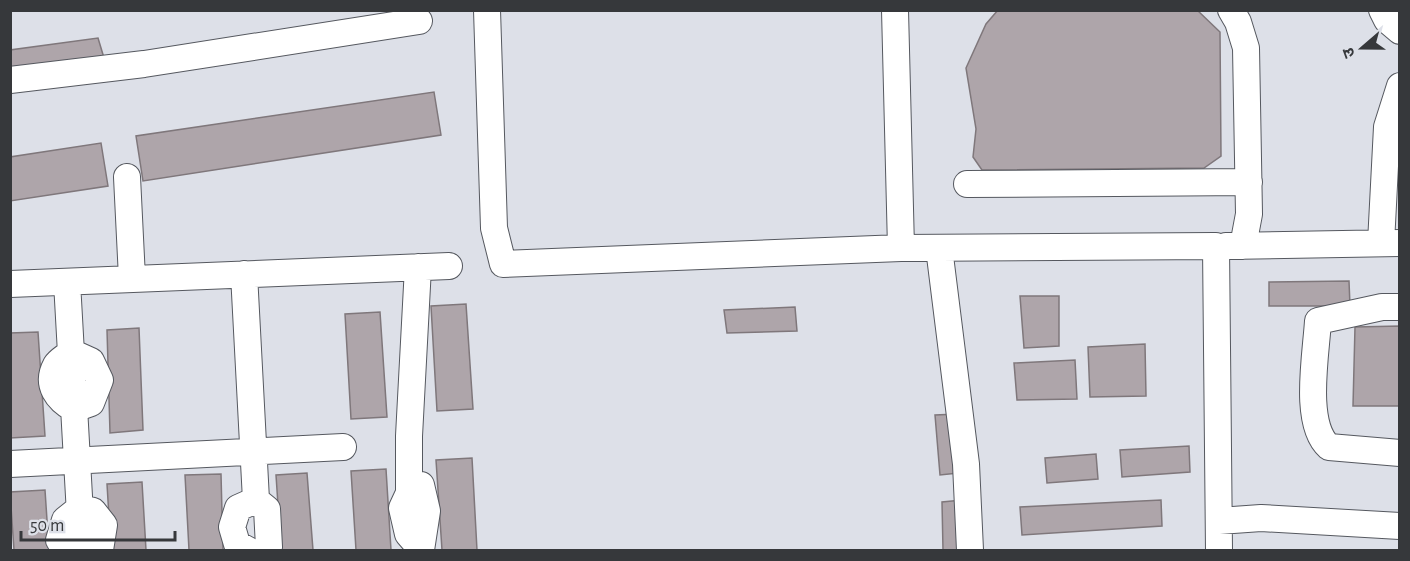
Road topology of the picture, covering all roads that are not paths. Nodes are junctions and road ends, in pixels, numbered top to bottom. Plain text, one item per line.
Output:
1 (487, 10) edge
2 (895, 10) edge
3 (1231, 10) edge
4 (1382, 10) edge
5 (419, 21) dead end
6 (1400, 31) edge
7 (10, 80) edge
8 (1400, 86) edge
9 (1392, 153) edge
10 (127, 177) dead end
11 (1249, 182) junction
12 (967, 184) dead end
13 (1392, 193) edge
14 (1390, 243) edge
15 (1216, 246) junction
16 (1243, 246) junction
17 (901, 248) junction
18 (939, 248) junction
19 (449, 266) dead end
20 (418, 267) junction
21 (244, 274) junction
22 (132, 278) junction
23 (67, 282) junction
24 (10, 284) edge
25 (1400, 307) edge
26 (343, 447) dead end
27 (253, 451) junction
28 (1400, 453) edge
29 (77, 460) junction
30 (10, 464) edge
31 (256, 500) junction
32 (80, 508) junction
33 (1218, 521) junction
34 (1400, 526) edge
35 (64, 550) edge
36 (82, 550) edge
37 (100, 550) edge
38 (248, 550) edge
39 (263, 550) edge
40 (421, 550) edge
41 (970, 550) edge
42 (1219, 550) edge

1 - 17 street
2 - 17 street
3 - 11 street
4 - 6 street
5 - 7 street
8 - 9 street
9 - 13 street
10 - 22 street
11 - 12 street
11 - 16 street
13 - 14 street
14 - 16 street
15 - 16 street
15 - 18 street
15 - 33 street
17 - 18 street
18 - 41 street
19 - 20 street
20 - 21 street
20 - 40 street
21 - 22 street
21 - 27 street
22 - 23 street
23 - 24 street
23 - 29 street
25 - 28 street
26 - 27 street
27 - 29 street
27 - 31 street
29 - 30 street
29 - 32 street
31 - 38 street
31 - 39 street
32 - 35 street
32 - 36 street
32 - 37 street
33 - 34 street
33 - 42 street

